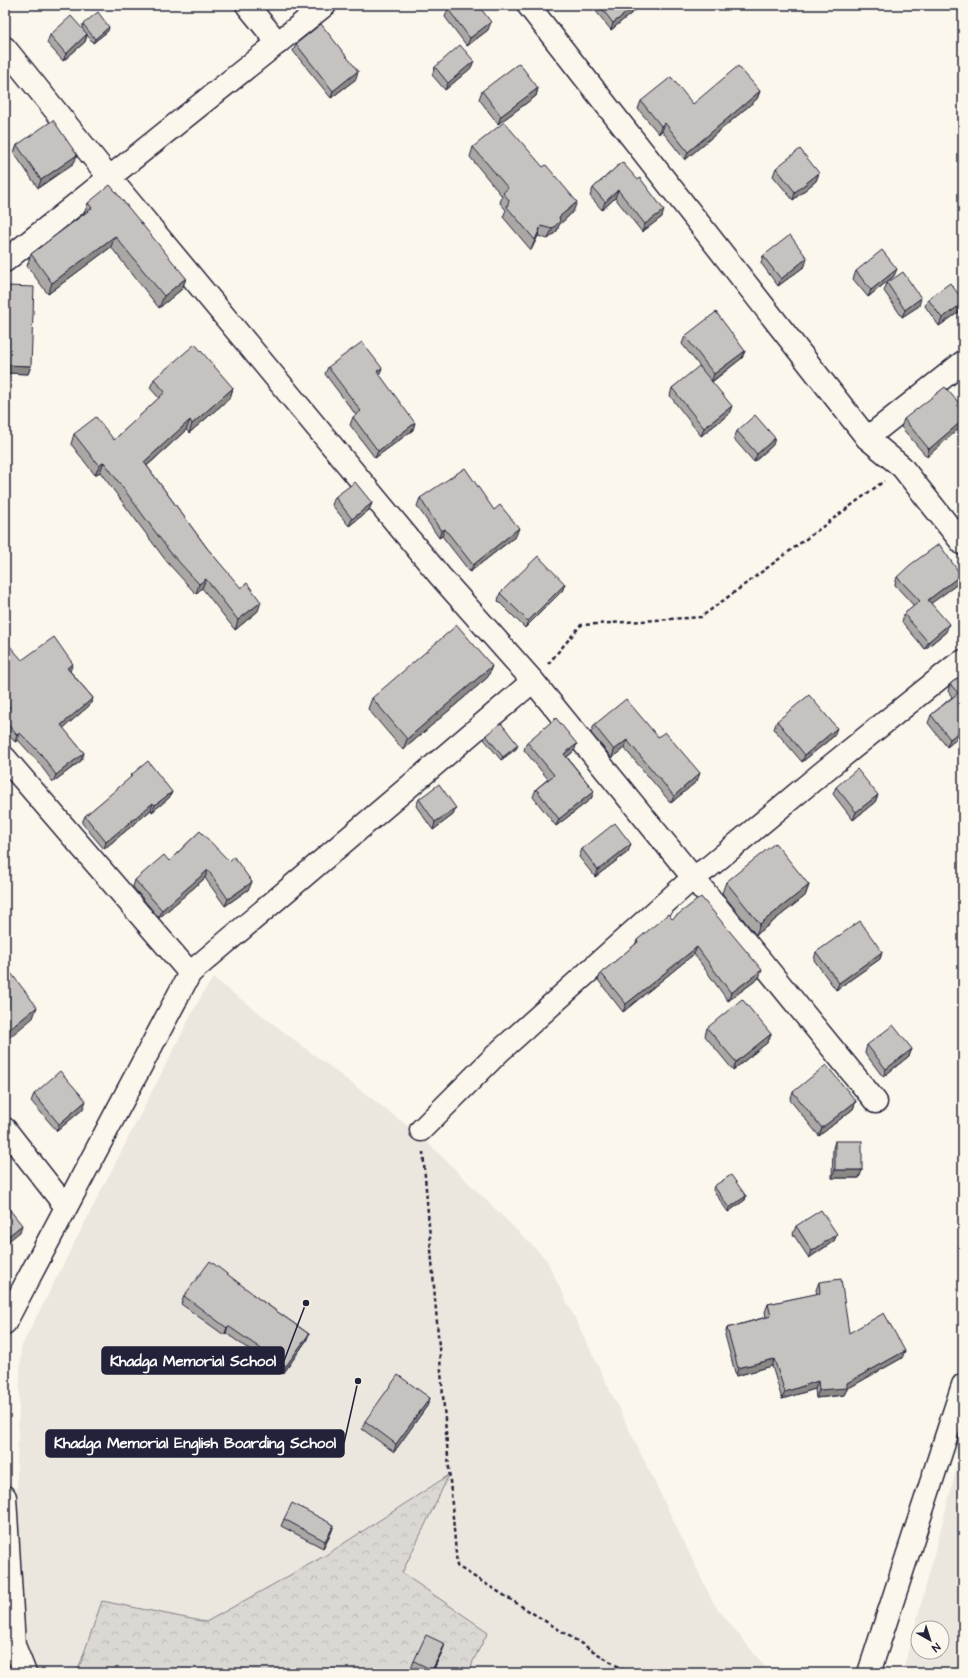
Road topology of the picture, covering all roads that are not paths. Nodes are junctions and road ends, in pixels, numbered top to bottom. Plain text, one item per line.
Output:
1 (247, 5) edge
2 (325, 5) edge
3 (528, 5) edge
4 (278, 43) junction
5 (5, 48) edge
6 (110, 178) junction
7 (5, 261) edge
8 (963, 362) edge
9 (867, 438) junction
10 (963, 544) edge
11 (963, 661) edge
12 (533, 681) junction
13 (5, 758) edge
14 (694, 877) junction
15 (190, 973) junction
16 (876, 1102) dead end
17 (5, 1129) edge
18 (421, 1130) road end
19 (66, 1207) junction
20 (5, 1323) edge
21 (963, 1385) edge
22 (5, 1497) edge
23 (10, 1649) edge
24 (25, 1673) edge
25 (869, 1673) edge

1 - 4 street
2 - 4 street
3 - 9 street
4 - 6 street
5 - 6 street
6 - 7 street
6 - 12 street
8 - 9 street
9 - 10 street
11 - 14 street
12 - 14 street
12 - 15 street
13 - 15 street
14 - 16 street
14 - 18 street
15 - 19 street
17 - 19 street
19 - 20 street
21 - 25 street
22 - 23 street
23 - 24 street

